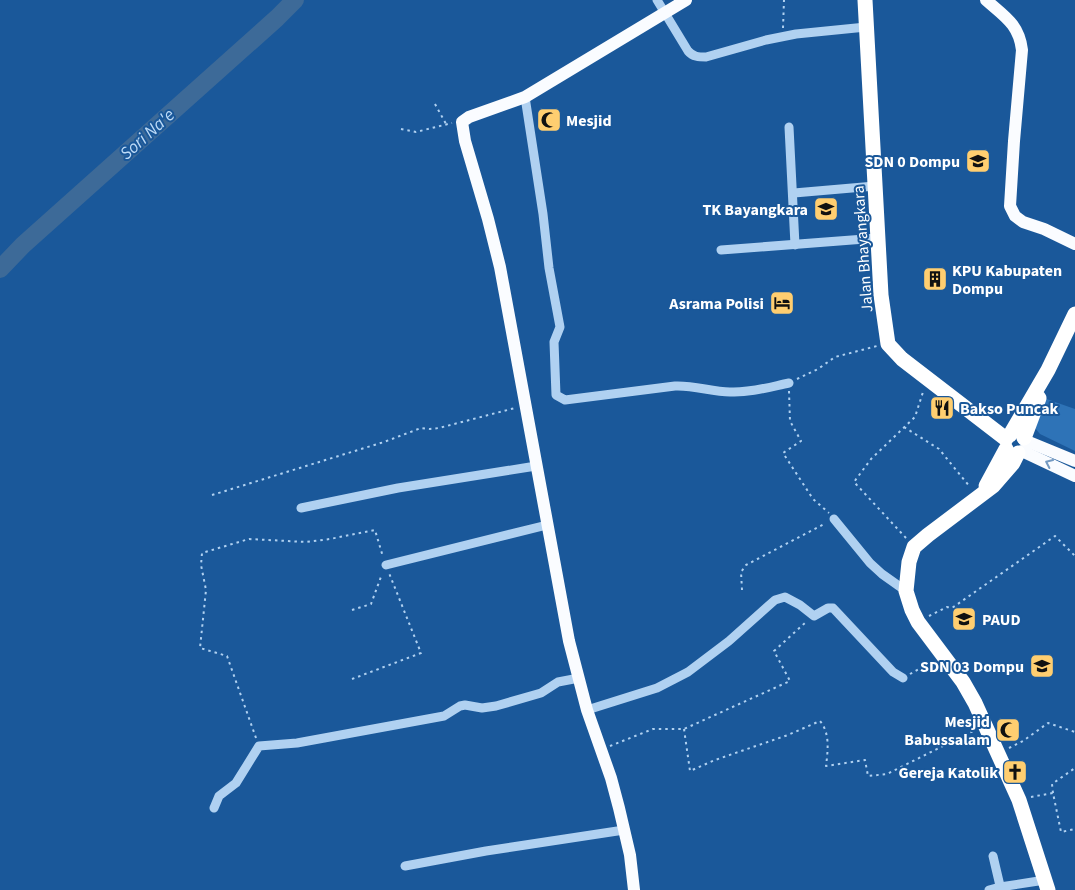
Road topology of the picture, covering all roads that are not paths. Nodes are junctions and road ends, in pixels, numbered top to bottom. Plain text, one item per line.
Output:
1 (657, 0) edge
2 (686, 0) edge
3 (864, 0) edge
4 (986, 0) edge
5 (665, 12) junction
6 (866, 27) junction
7 (525, 97) junction
8 (790, 127) dead end
9 (874, 186) junction
10 (794, 193) junction
11 (878, 238) junction
12 (1075, 244) edge
13 (796, 245) junction
14 (721, 250) dead end
15 (1075, 314) edge
16 (1071, 335) edge
17 (789, 383) road end
18 (1016, 444) junction
19 (1075, 461) edge
20 (536, 466) junction
21 (1075, 476) edge
22 (301, 508) dead end
23 (834, 519) road end
24 (547, 525) junction
25 (386, 565) road end
26 (906, 591) junction
27 (578, 678) junction
28 (903, 678) road end
29 (587, 710) junction
30 (214, 808) dead end
31 (624, 830) junction
32 (993, 856) dead end
33 (405, 866) dead end
34 (1046, 885) edge
35 (1001, 888) edge
36 (634, 890) edge
37 (988, 890) edge

1 - 5 street
2 - 5 main road
3 - 6 highway, Jalan Bhayangkara
4 - 12 main road
5 - 6 street
5 - 7 main road
6 - 9 highway, Jalan Bhayangkara
7 - 17 street
7 - 20 main road
8 - 10 street
9 - 10 street
9 - 11 highway, Jalan Bhayangkara
10 - 13 street
11 - 13 street
11 - 18 highway, Jalan Bhayangkara
13 - 14 street
15 - 16 highway
16 - 18 highway
18 - 19 main road
21 -> 18 main road
18 - 26 highway
20 - 22 street
20 - 24 main road
23 - 26 street
24 - 25 street
24 - 27 main road
26 - 34 highway
27 - 29 main road
27 - 30 street
28 - 29 street
29 - 31 main road
31 - 33 street
31 - 36 main road
32 - 35 street
34 - 35 street
35 - 37 street

